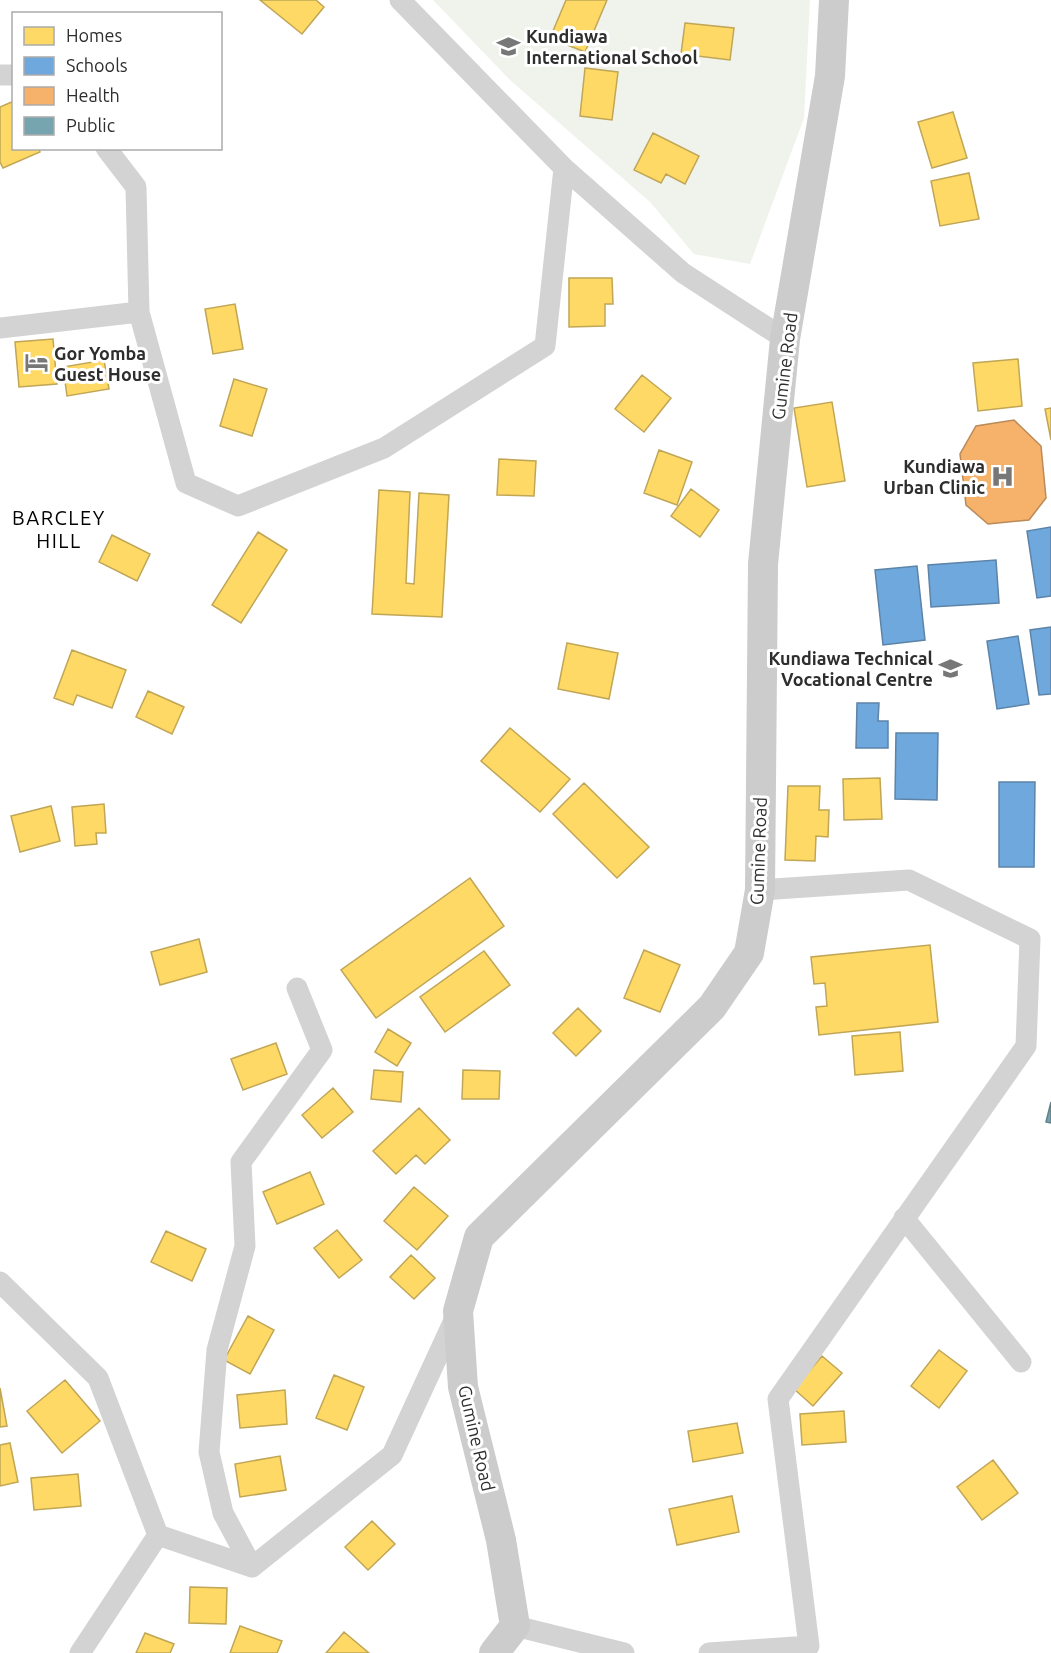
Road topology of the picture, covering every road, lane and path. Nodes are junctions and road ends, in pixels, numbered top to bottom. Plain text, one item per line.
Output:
1 (400, 0) edge
2 (834, 0) edge
3 (108, 150) edge
4 (564, 168) junction
5 (139, 312) junction
6 (0, 328) edge
7 (785, 339) junction
8 (760, 890) junction
9 (297, 988) dead end
10 (904, 1218) junction
11 (0, 1282) edge
12 (458, 1311) junction
13 (1021, 1362) dead end
14 (158, 1535) junction
15 (252, 1567) junction
16 (515, 1626) junction
17 (808, 1650) edge
18 (80, 1653) edge
19 (494, 1653) edge
20 (624, 1653) edge
21 (709, 1653) edge

1 - 4 street
2 - 7 main road, Gumine Road
3 - 5 street
4 - 5 street
4 - 7 street
5 - 6 street
7 - 8 main road, Gumine Road
8 - 10 street
8 - 12 main road, Gumine Road
9 - 15 street
10 - 13 street
10 - 17 street
11 - 14 street
12 - 15 street
12 - 16 main road, Gumine Road
14 - 15 street
14 - 18 street
16 - 19 main road
16 - 20 street
17 - 21 street

